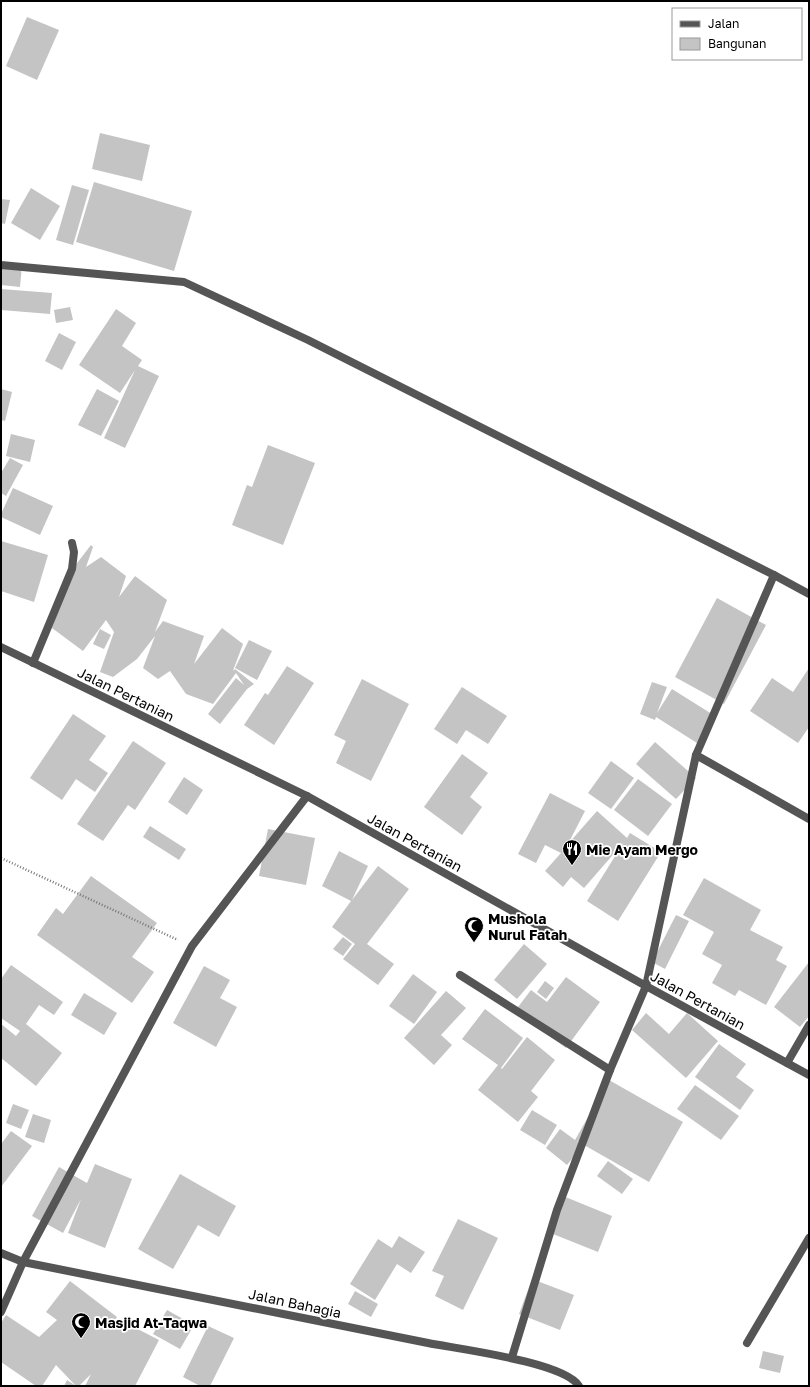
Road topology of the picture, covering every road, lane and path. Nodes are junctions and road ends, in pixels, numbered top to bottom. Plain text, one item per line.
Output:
1 (1, 265) edge
2 (72, 543) dead end
3 (774, 575) junction
4 (809, 594) edge
5 (1, 647) edge
6 (33, 663) junction
7 (696, 755) junction
8 (307, 796) junction
9 (809, 819) edge
10 (1, 858) edge
11 (192, 946) junction
12 (460, 975) dead end
13 (646, 986) junction
14 (809, 1025) edge
15 (787, 1064) junction
16 (610, 1070) junction
17 (809, 1075) edge
18 (809, 1238) edge
19 (1, 1253) edge
20 (23, 1262) junction
21 (1, 1312) edge
22 (747, 1343) dead end
23 (512, 1357) junction
24 (579, 1386) edge

1 - 3 street
2 - 6 street
3 - 4 street
3 - 7 street
5 - 6 street, Jalan Pertanian
6 - 8 street, Jalan Pertanian
7 - 9 street
7 - 13 street
8 - 11 street
8 - 13 street, Jalan Pertanian
10 - 11 path
11 - 20 street
12 - 16 street
13 - 15 street, Jalan Pertanian
13 - 16 street
14 - 15 street
15 - 17 street, Jalan Pertanian
16 - 23 street
18 - 22 street
19 - 20 street, Jalan Bahagia
20 - 21 street
20 - 23 street, Jalan Bahagia
23 - 24 street, Jalan Bahagia

